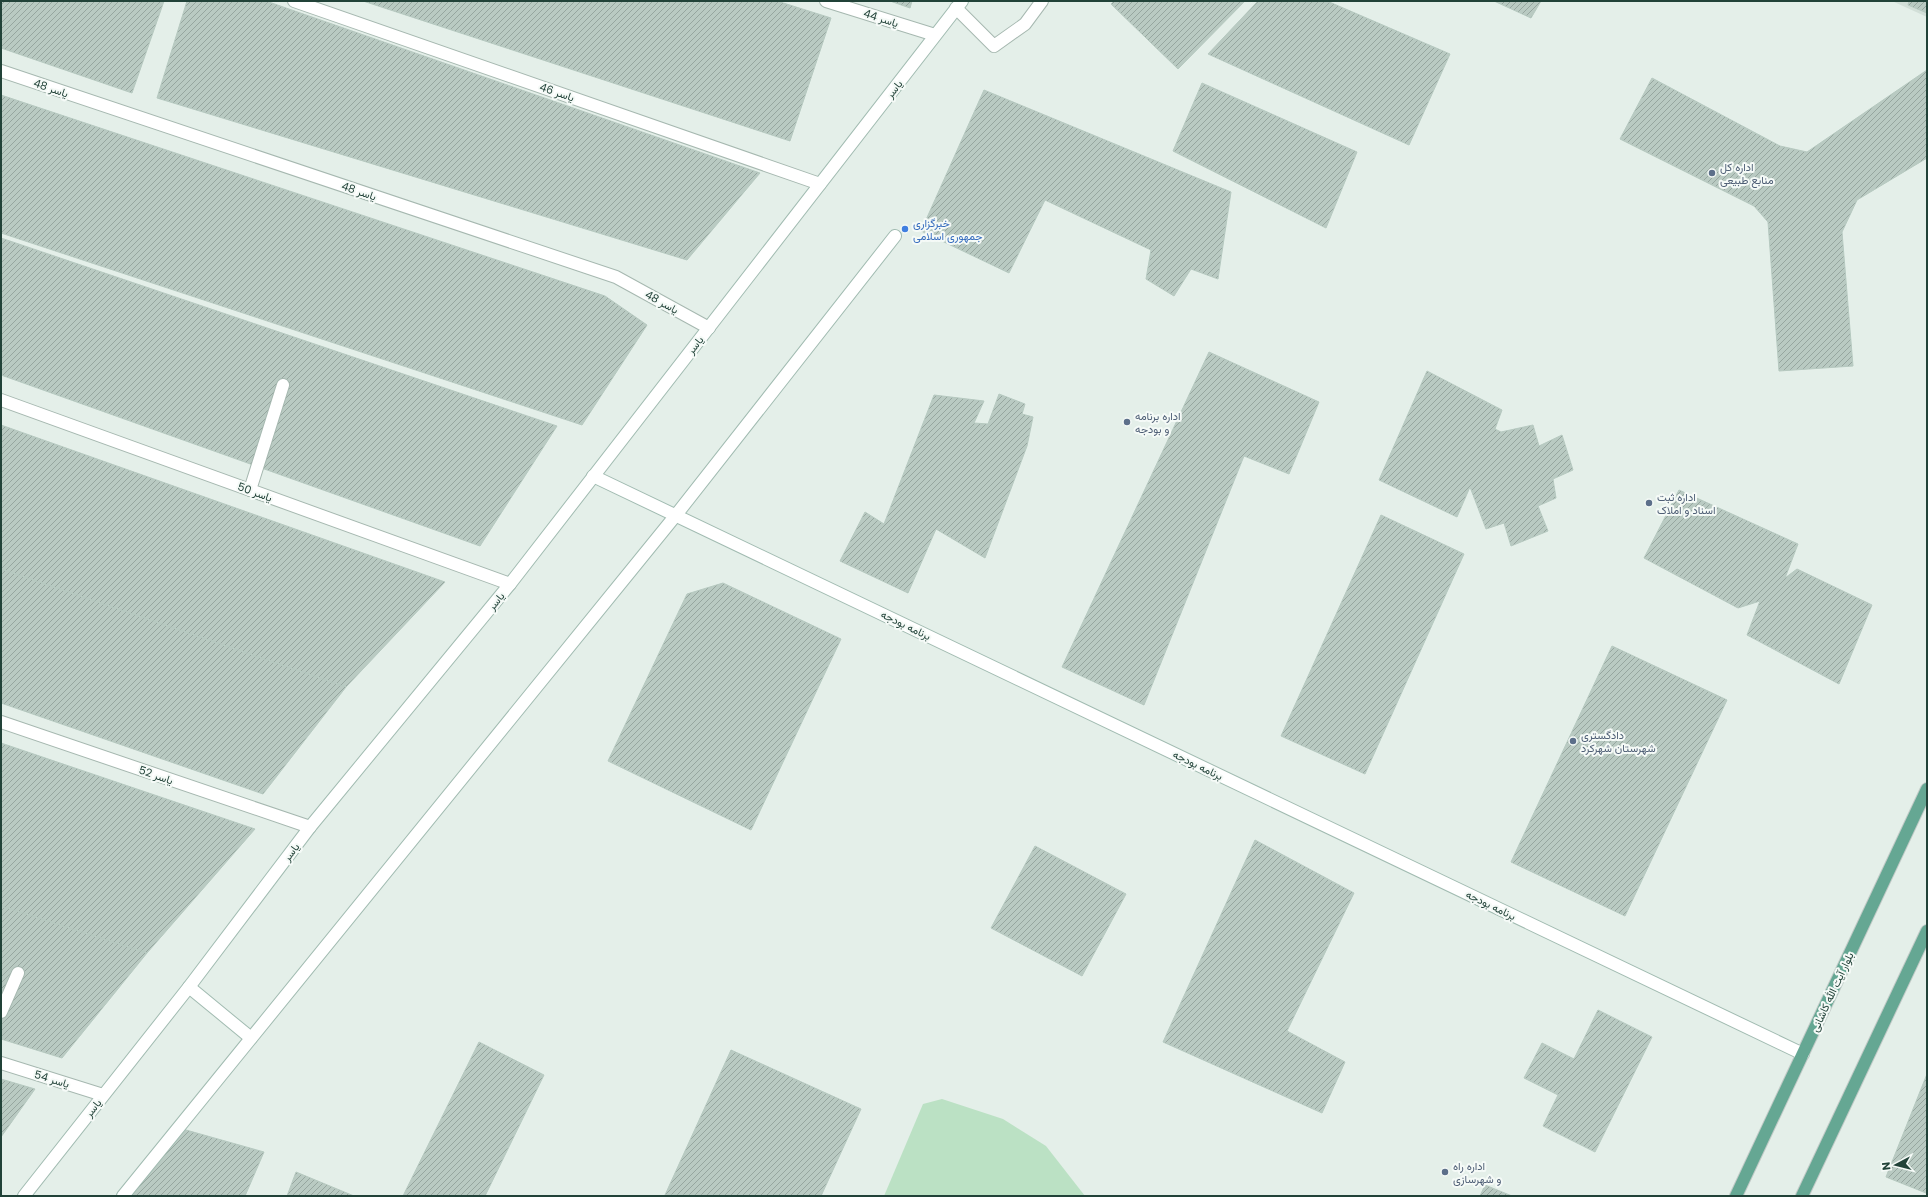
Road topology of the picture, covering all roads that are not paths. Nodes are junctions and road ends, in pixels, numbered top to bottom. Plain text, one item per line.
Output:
1 (294, 1) edge
2 (826, 1) edge
3 (1042, 1) edge
4 (959, 5) edge
5 (935, 36) junction
6 (1, 71) edge
7 (820, 184) junction
8 (896, 236) dead end
9 (708, 328) junction
10 (283, 385) dead end
11 (1, 400) edge
12 (594, 476) junction
13 (250, 490) junction
14 (676, 515) junction
15 (510, 584) junction
16 (1, 722) edge
17 (1927, 789) edge
18 (310, 827) junction
19 (1927, 931) edge
20 (18, 973) dead end
21 (189, 987) junction
22 (1, 1012) edge
23 (251, 1038) junction
24 (1803, 1054) junction
25 (1, 1063) edge
26 (103, 1095) junction
27 (24, 1196) edge
28 (124, 1196) edge
29 (1736, 1196) edge
30 (1802, 1196) edge

1 - 7 main road, یاسر 46
2 - 5 main road, یاسر 44
3 - 4 main road
4 - 5 main road, یاسر
5 - 7 main road, یاسر
6 - 9 main road, یاسر 48
7 - 9 main road, یاسر
8 - 14 main road
9 - 12 main road, یاسر
10 - 13 main road
11 - 13 main road, یاسر 50
12 - 14 main road, برنامه بودجه
12 - 15 main road, یاسر
13 - 15 main road, یاسر 50
14 - 23 main road
14 - 24 main road, برنامه بودجه
15 - 18 main road, یاسر
16 - 18 main road, یاسر 52
17 - 24 main road, بلوار آیت الله کاشانی
18 - 21 main road, یاسر
19 - 30 main road
20 - 22 main road
21 - 23 main road
21 - 26 main road, یاسر
23 - 28 main road
24 - 29 main road, بلوار آیت الله کاشانی
25 - 26 main road, یاسر 54
26 - 27 main road, یاسر

